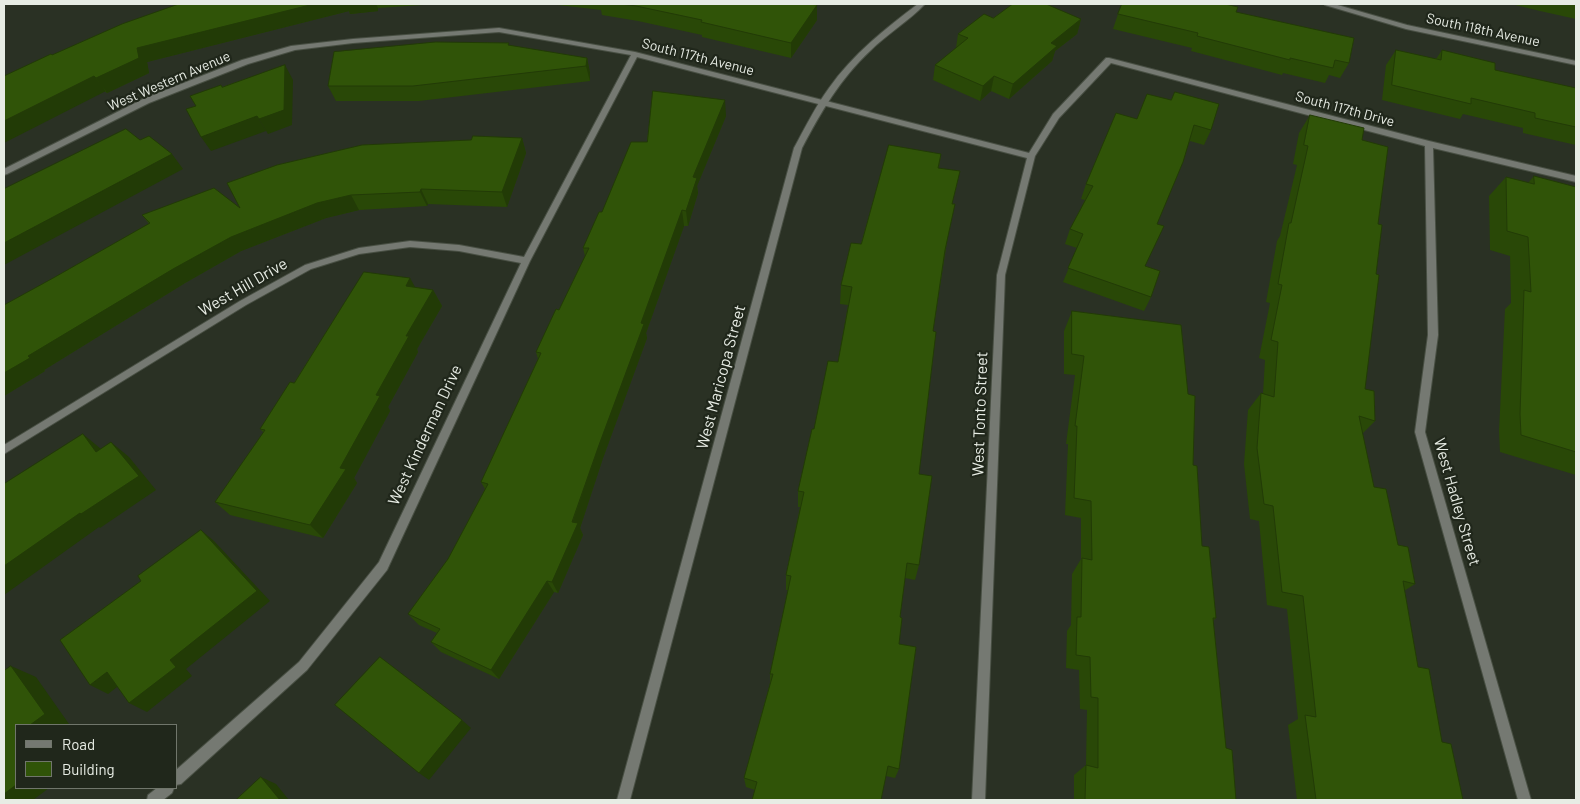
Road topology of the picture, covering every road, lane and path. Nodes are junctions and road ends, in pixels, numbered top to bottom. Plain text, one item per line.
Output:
1 (922, 4) edge
2 (1326, 4) edge
3 (353, 40) joint
4 (636, 54) junction
5 (1109, 60) joint
6 (1576, 63) edge
7 (823, 102) junction
8 (1429, 144) junction
9 (1031, 156) junction
10 (4, 172) edge
11 (1576, 179) edge
12 (526, 260) junction
13 (4, 450) edge
14 (178, 777) edge
15 (166, 789) edge
16 (153, 800) edge
17 (623, 800) edge
18 (978, 800) edge
19 (1525, 800) edge

1 - 7 street, West Maricopa Street
2 - 6 street, South 118th Avenue
3 - 4 street, South 117th Avenue
3 - 10 street, West Western Avenue
4 - 7 street, South 117th Avenue
4 - 12 street, West Kinderman Drive
5 - 8 street, South 117th Drive
5 - 9 street, West Tonto Street
7 - 9 street, South 117th Avenue
7 - 17 street, West Maricopa Street
8 - 11 street, South 117th Drive
8 - 19 street, West Hadley Street
9 - 18 street, West Tonto Street
12 - 13 street, West Hill Drive
12 - 14 street, West Kinderman Drive
15 - 16 street

